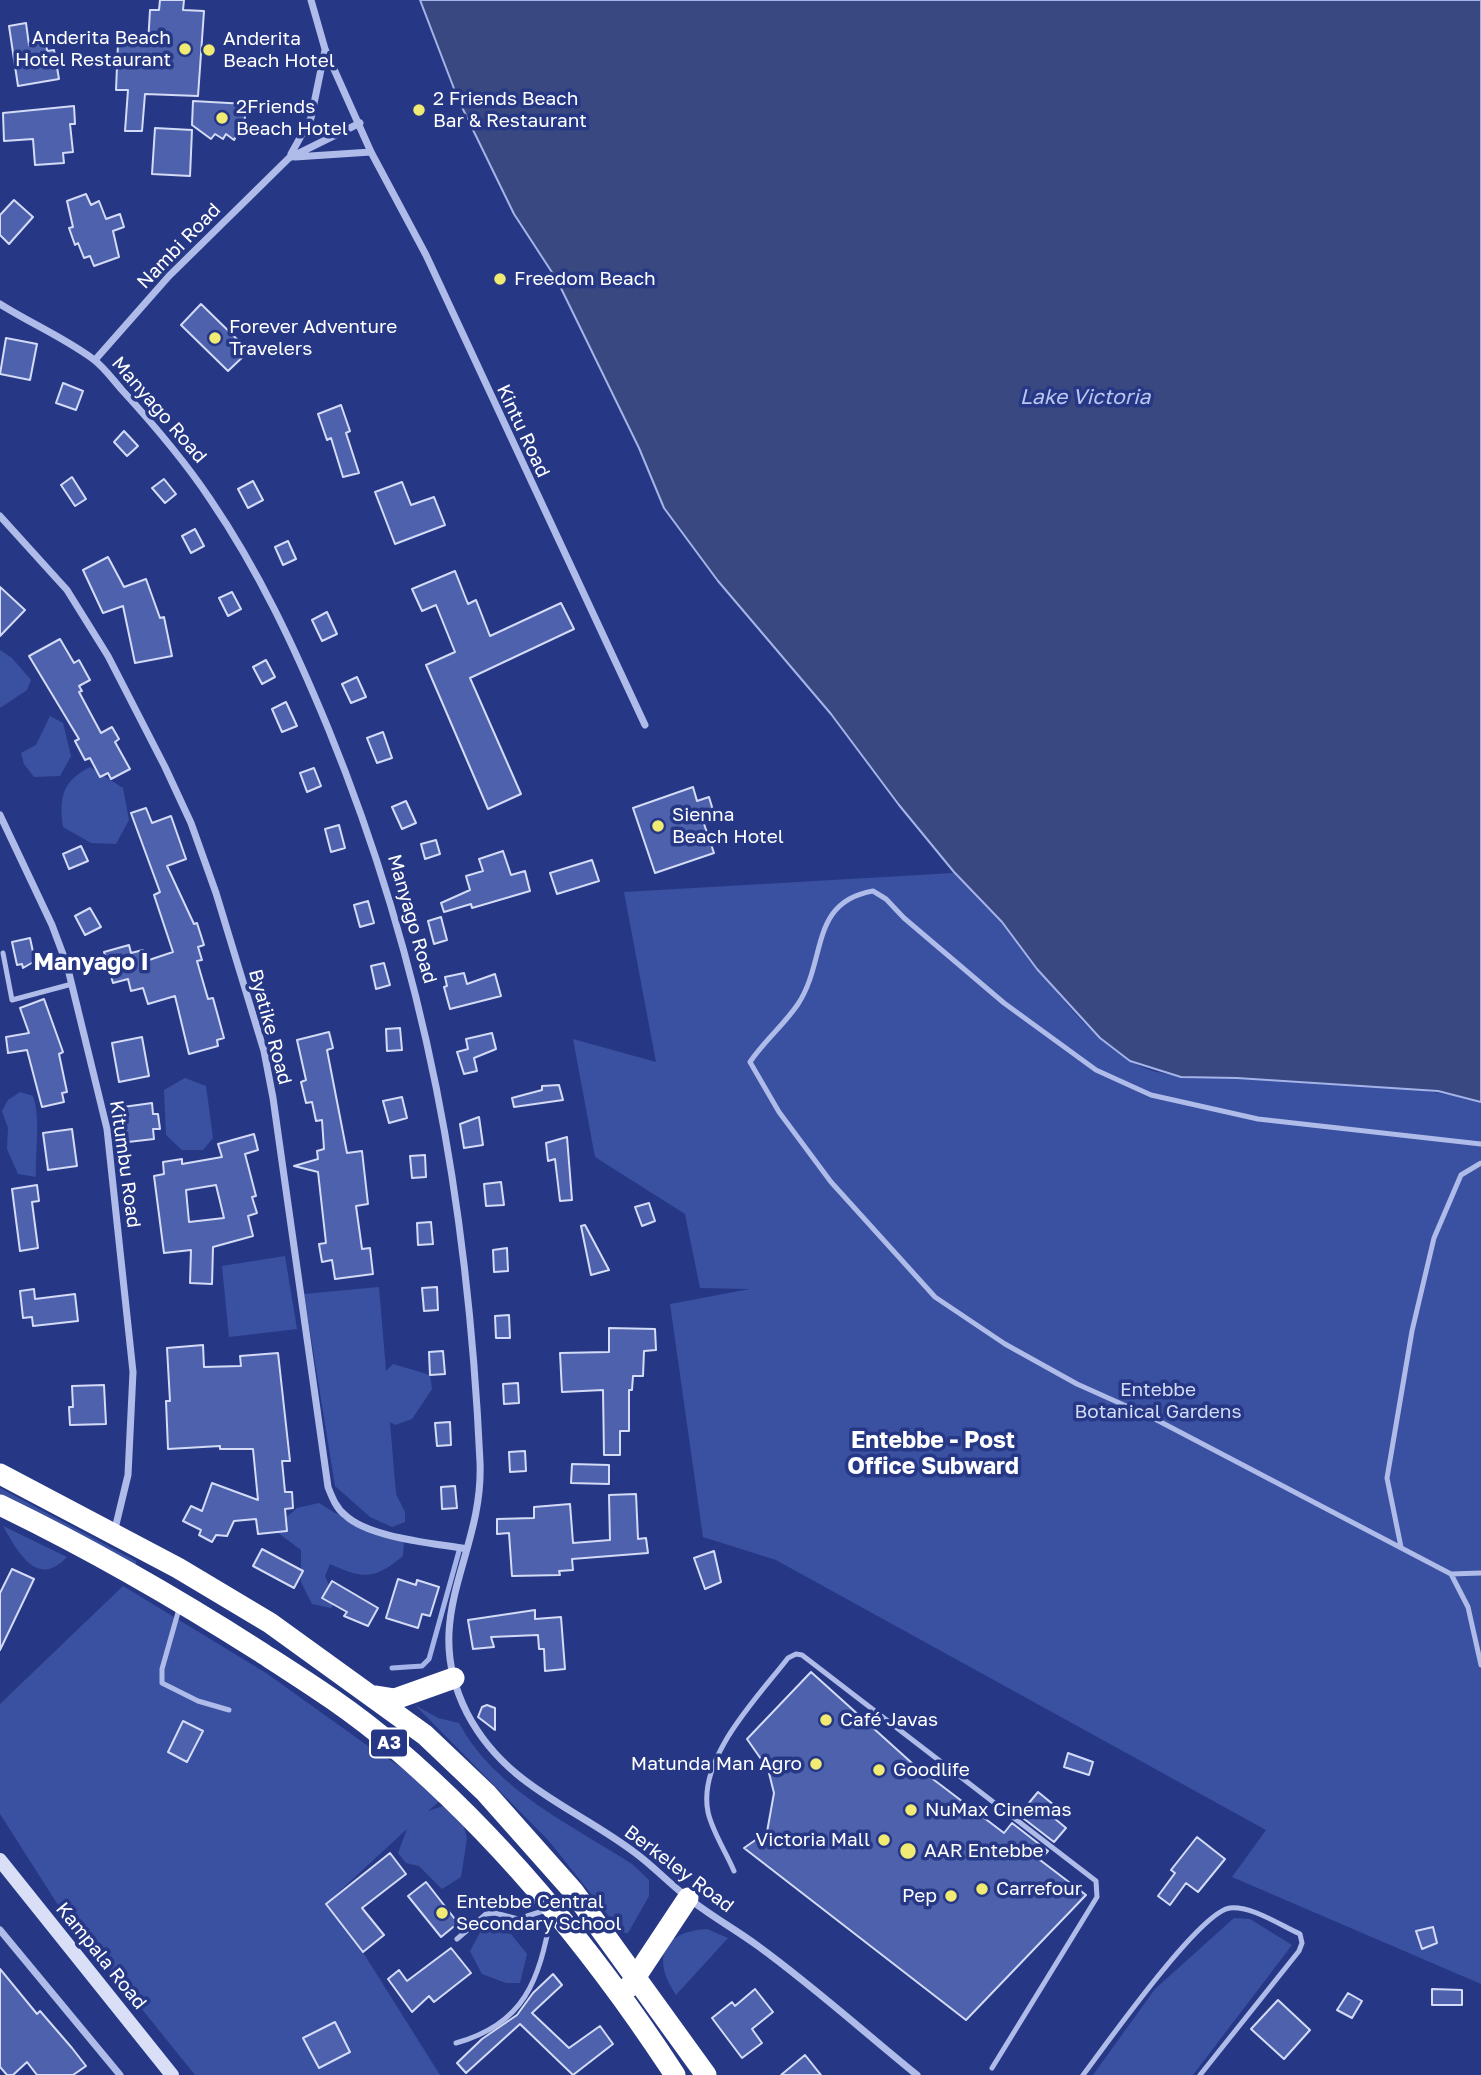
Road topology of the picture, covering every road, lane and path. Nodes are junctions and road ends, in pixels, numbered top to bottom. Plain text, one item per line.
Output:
1 (311, 0) edge
2 (325, 49) junction
3 (360, 123) junction
4 (371, 152) junction
5 (289, 158) junction
6 (0, 304) edge
7 (95, 360) junction
8 (0, 516) edge
9 (645, 725) dead end
10 (0, 815) edge
11 (4, 953) dead end
12 (72, 984) junction
13 (1481, 1144) edge
14 (1481, 1163) edge
15 (0, 1474) edge
16 (0, 1505) edge
17 (114, 1533) junction
18 (1401, 1547) junction
19 (467, 1549) junction
20 (1481, 1573) edge
21 (1451, 1574) junction
22 (180, 1603) junction
23 (1481, 1665) edge
24 (452, 1673) junction
25 (374, 1696) junction
26 (229, 1710) dead end
27 (0, 1860) edge
28 (734, 1871) dead end
29 (573, 1891) junction
30 (688, 1898) junction
31 (552, 1908) junction
32 (0, 1930) edge
33 (457, 1939) dead end
34 (636, 1978) junction
35 (622, 1998) junction
36 (456, 2043) dead end
37 (992, 2068) dead end
38 (120, 2075) edge
39 (172, 2075) edge
40 (675, 2075) edge
41 (706, 2075) edge
42 (916, 2075) edge
43 (1083, 2075) edge
44 (1200, 2075) edge

1 - 2 street, Nambi Road
2 - 3 street, Nambi Road
2 - 5 street, Nambi Road
3 - 4 street, Nambi Road
3 - 5 street, Nambi Road
4 - 5 street
4 - 9 street, Kintu Road
5 - 7 street, Nambi Road
6 - 7 street, Manyago Road
7 - 19 street, Manyago Road
8 - 19 street, Byatike Road
10 - 12 street, Kitumbu Road
11 - 12 lane
12 - 17 street, Kitumbu Road
13 - 18 lane
14 - 18 lane
15 - 17 highway
16 - 22 highway, A3
17 - 25 highway, A3
18 - 21 lane
19 - 24 street, Manyago Road
20 - 21 lane
21 - 23 lane
22 - 26 lane
22 - 31 highway, A3
24 - 25 highway
24 - 30 street, Berkeley Road
25 - 29 highway, A3
27 - 39 main road, Kampala Road
28 - 37 lane
29 - 31 lane
29 - 34 highway, A3
30 - 34 highway
30 - 42 street, Berkeley Road
31 - 33 lane
31 - 35 highway, A3
31 - 36 lane
32 - 38 street
34 - 35 highway
34 - 41 highway, A3
35 - 40 highway, A3
43 - 44 lane

